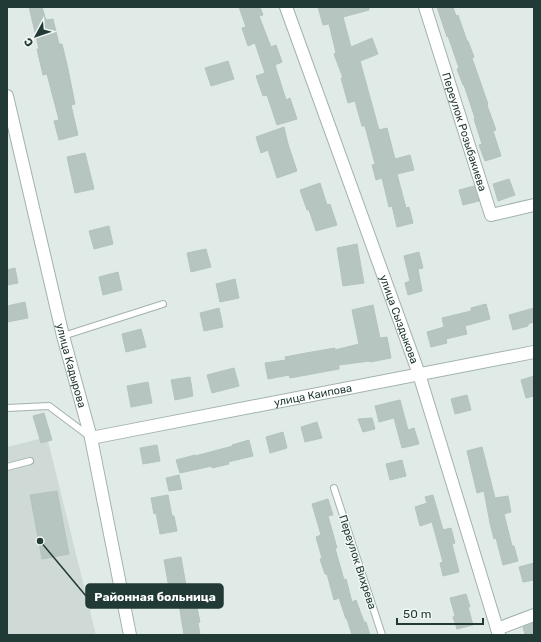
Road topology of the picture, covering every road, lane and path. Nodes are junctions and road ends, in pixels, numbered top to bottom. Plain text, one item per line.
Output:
1 (286, 7) edge
2 (425, 7) edge
3 (7, 96) edge
4 (534, 205) edge
5 (163, 304) dead end
6 (63, 336) junction
7 (534, 352) edge
8 (419, 374) junction
9 (7, 408) edge
10 (92, 438) junction
11 (30, 461) dead end
12 (7, 466) edge
13 (334, 488) dead end
14 (534, 615) edge
15 (498, 632) edge
16 (130, 635) edge
17 (382, 635) edge

1 - 8 street, улица Сыздыкова
2 - 4 street, Переулок Розыбакиева
3 - 6 street, улица Кадырова
5 - 6 lane
6 - 10 street, улица Кадырова
7 - 8 street, улица Каипова
8 - 10 street, улица Каипова
8 - 15 street, улица Сыздыкова
9 - 10 lane
10 - 16 street, улица Кадырова
11 - 12 lane
13 - 17 lane, Переулок Вихрева
14 - 15 street

